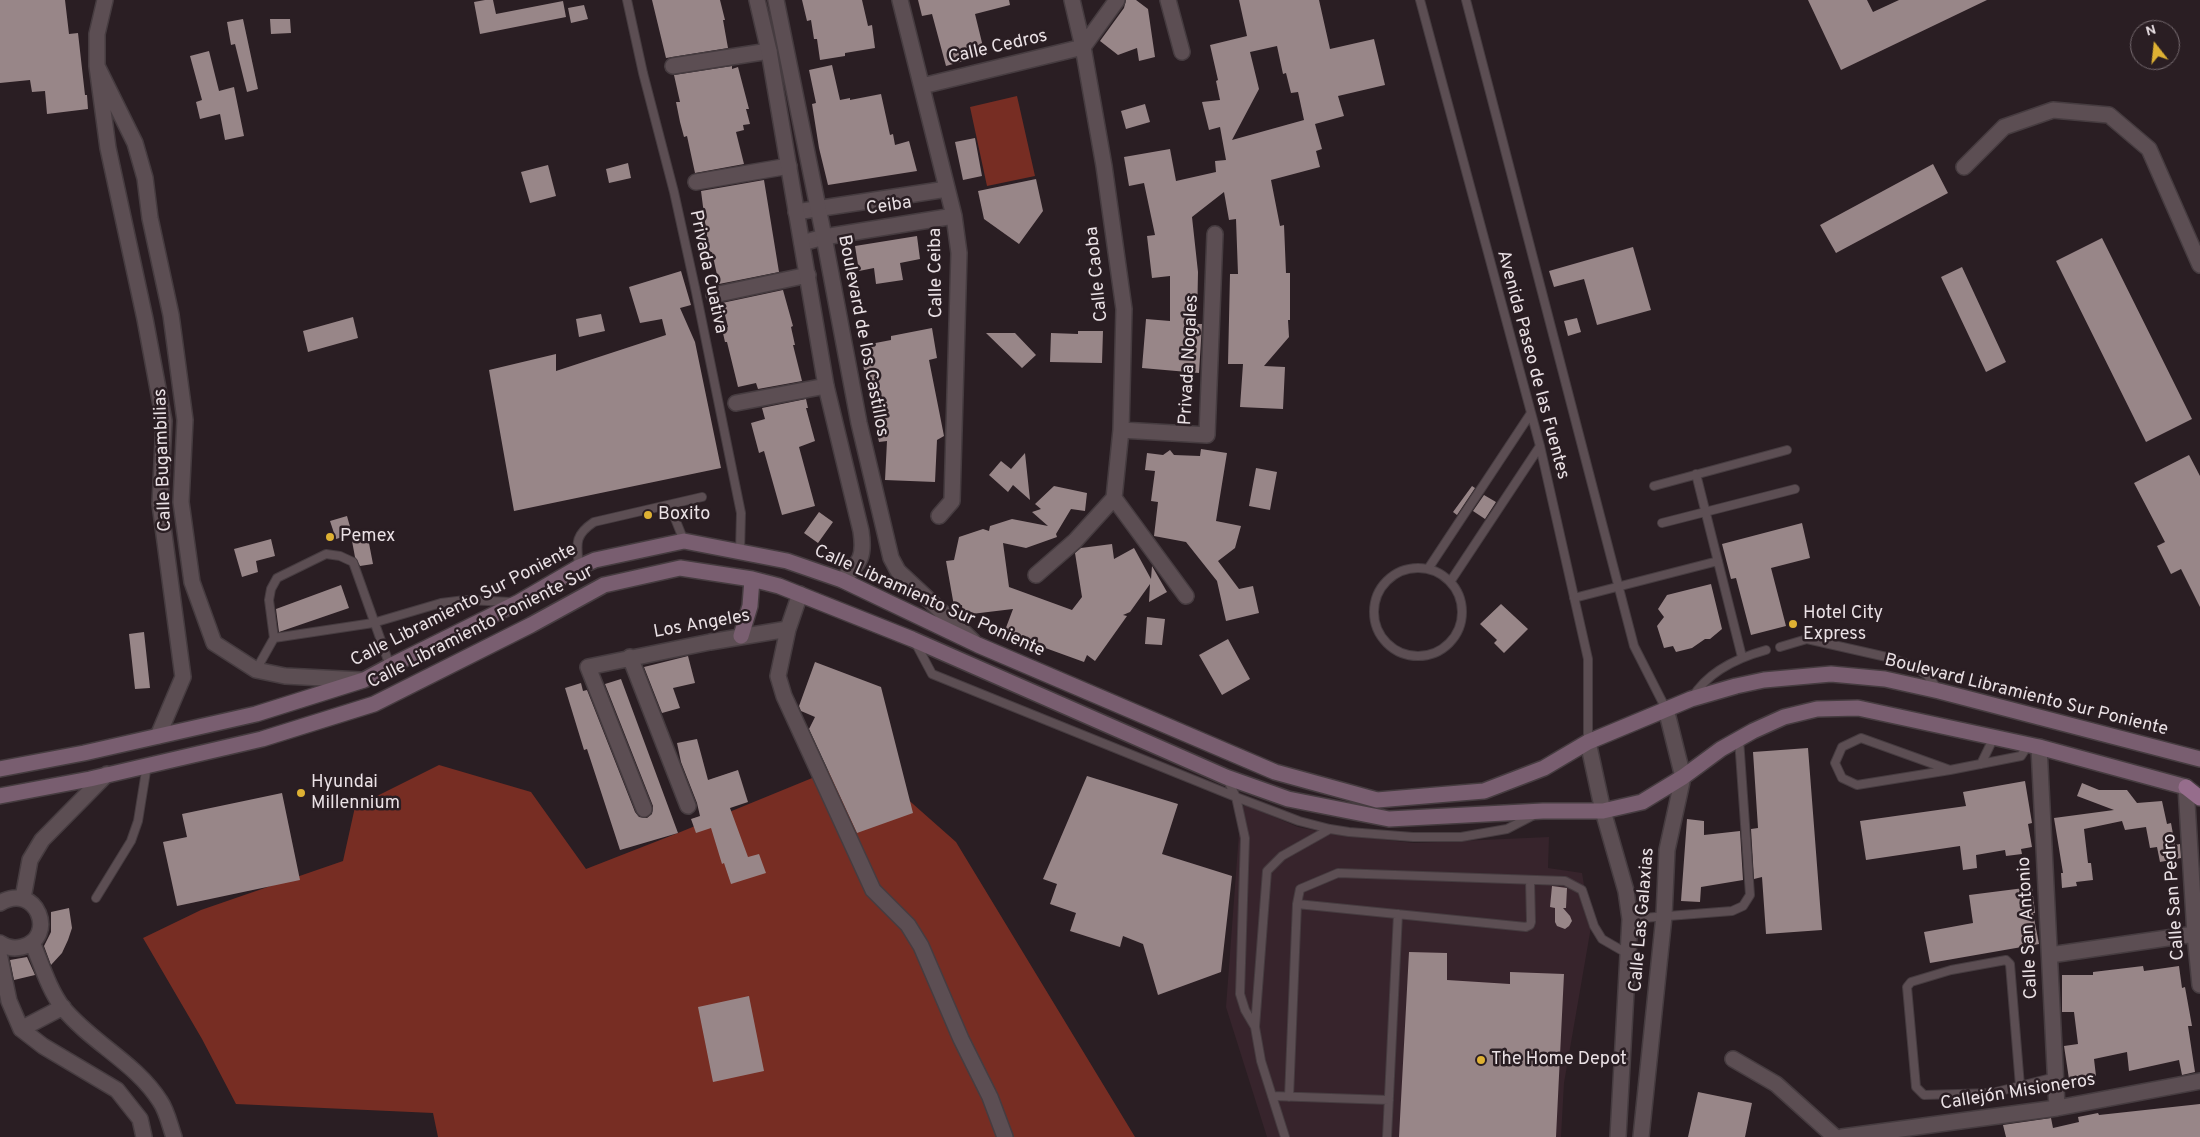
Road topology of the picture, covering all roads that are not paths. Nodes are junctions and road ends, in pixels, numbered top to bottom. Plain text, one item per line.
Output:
1 (627, 0) edge
2 (757, 0) edge
3 (776, 0) edge
4 (900, 0) edge
5 (1072, 0) edge
6 (1117, 0) edge
7 (1168, 0) edge
8 (1420, 0) edge
9 (1466, 0) edge
10 (103, 3) edge
11 (1083, 47) junction
12 (769, 51) junction
13 (1182, 52) dead end
14 (97, 66) junction
15 (673, 66) dead end
16 (922, 86) junction
17 (789, 166) junction
18 (1964, 167) dead end
19 (696, 182) dead end
20 (947, 189) junction
21 (818, 208) junction
22 (796, 212) junction
23 (954, 216) junction
24 (1215, 234) dead end
25 (824, 237) junction
26 (802, 243) junction
27 (2200, 264) edge
28 (808, 275) junction
29 (714, 296) dead end
30 (826, 386) junction
31 (736, 403) dead end
32 (1531, 413) junction
33 (185, 420) junction
34 (164, 422) junction
35 (1121, 430) junction
36 (1540, 446) junction
37 (1787, 450) dead end
38 (1696, 474) junction
39 (1654, 486) dead end
40 (1796, 488) dead end
41 (702, 497) dead end
42 (1114, 498) junction
43 (670, 506) junction
44 (1706, 512) junction
45 (940, 516) dead end
46 (1662, 524) dead end
47 (684, 541) junction
48 (740, 552) junction
49 (1718, 560) junction
50 (579, 567) junction
51 (1428, 569) junction
52 (1036, 575) dead end
53 (752, 579) junction
54 (842, 580) junction
55 (1450, 582) junction
56 (1618, 587) junction
57 (800, 594) junction
58 (1186, 596) dead end
59 (1574, 598) junction
60 (519, 602) junction
61 (373, 623) junction
62 (788, 628) junction
63 (741, 636) junction
64 (274, 638) junction
65 (912, 639) junction
66 (978, 645) junction
67 (1780, 647) dead end
68 (1766, 650) dead end
69 (630, 657) junction
70 (1742, 657) junction
71 (390, 666) junction
72 (256, 670) junction
73 (364, 680) junction
74 (1939, 691) junction
75 (1691, 700) junction
76 (1666, 709) junction
77 (158, 736) junction
78 (1994, 737) junction
79 (1739, 739) junction
80 (1588, 742) junction
81 (2034, 746) junction
82 (2200, 759) edge
83 (1982, 764) junction
84 (147, 765) junction
85 (0, 769) edge
86 (1950, 770) junction
87 (107, 774) junction
88 (1226, 777) junction
89 (1683, 777) junction
90 (2193, 789) edge
91 (0, 796) edge
92 (1236, 797) junction
93 (2194, 802) edge
94 (688, 806) dead end
95 (644, 809) dead end
96 (1543, 811) junction
97 (1603, 811) junction
98 (1330, 829) junction
99 (1530, 880) junction
100 (23, 898) junction
101 (96, 898) dead end
102 (0, 902) edge
103 (1297, 904) junction
104 (1398, 914) junction
105 (1664, 916) junction
106 (1630, 919) junction
107 (2195, 934) junction
108 (32, 942) junction
109 (0, 943) edge
110 (1628, 954) junction
111 (2050, 955) junction
112 (0, 958) edge
113 (2200, 985) edge
114 (63, 1007) junction
115 (1255, 1027) junction
116 (21, 1029) junction
117 (1733, 1059) dead end
118 (137, 1073) junction
119 (2055, 1077) junction
120 (2200, 1081) edge
121 (2020, 1086) junction
122 (117, 1090) junction
123 (1272, 1096) junction
124 (1289, 1097) junction
125 (1389, 1100) junction
126 (161, 1102) junction
127 (2057, 1108) junction
128 (140, 1119) junction
129 (144, 1137) edge
130 (174, 1137) edge
131 (1005, 1137) edge
132 (1285, 1137) edge
133 (1387, 1137) edge
134 (1618, 1137) edge
135 (1641, 1137) edge
136 (1835, 1137) edge
137 (1842, 1137) edge

1 - 48 lane, Privada Cuativa
2 - 12 street
3 - 21 street, Boulevard de los Castillos
4 - 16 street, Calle Ceiba
5 - 11 street, Calle Caoba
6 - 11 street
7 - 13 street
8 - 32 lane, Avenida Paseo de las Fuentes
9 - 56 lane, Avenida Paseo de las Fuentes
10 - 14 street, Calle Bugambilias
11 - 16 street, Calle Cedros
11 - 35 street, Calle Caoba
12 - 15 street
12 - 17 street
14 - 33 street, Calle Bugambilias
14 - 34 street, Calle Bugambilias
16 - 20 street, Calle Ceiba
17 - 19 street
17 - 22 street
18 - 27 street
20 - 21 street
20 - 23 street, Calle Ceiba
21 - 22 street
21 - 25 street, Boulevard de los Castillos
22 - 26 street
23 - 25 street, Ceiba
23 - 45 street, Calle Ceiba
24 - 35 street, Privada Nogales
25 - 26 street, Ceiba
25 - 66 street, Boulevard de los Castillos
26 - 28 street
28 - 29 street
28 - 30 street
30 - 31 street
30 - 54 street
32 - 36 lane, Avenida Paseo de las Fuentes
32 - 51 lane
33 - 34 street
33 - 72 street, Calle Bugambilias
34 - 77 street, Calle Bugambilias
35 - 42 street, Calle Caoba
36 - 55 lane
36 - 59 lane, Avenida Paseo de las Fuentes
37 - 38 lane
38 - 39 lane
38 - 44 lane
40 - 44 lane
41 - 43 lane
42 - 52 street
42 - 58 street
43 - 47 lane
43 - 50 lane
44 - 46 lane
44 - 49 lane
47 - 48 main road, Calle Libramiento Sur Poniente
47 - 50 main road, Calle Libramiento Sur Poniente
48 - 54 main road, Calle Libramiento Sur Poniente
49 - 56 lane
49 - 70 lane
50 - 60 main road, Calle Libramiento Sur Poniente
51 - 55 lane
51 - 55 lane
53 - 57 main road, Calle Libramiento Poniente Sur
53 - 63 main road
53 - 84 main road, Calle Libramiento Poniente Sur
54 - 66 main road, Calle Libramiento Sur Poniente
56 - 59 lane
56 - 76 lane, Avenida Paseo de las Fuentes
57 - 62 street
57 - 65 main road, Calle Libramiento Poniente Sur
59 - 80 lane, Avenida Paseo de las Fuentes
60 - 61 lane
60 - 71 main road, Calle Libramiento Sur Poniente
61 - 64 lane
61 - 64 lane
61 - 71 lane
62 - 63 street, Los Angeles
62 - 131 street
63 - 69 street, Los Angeles
64 - 72 lane
65 - 88 main road, Calle Libramiento Poniente Sur
65 - 92 lane
66 - 80 main road, Calle Libramiento Sur Poniente
67 - 74 lane
68 - 70 lane
69 - 94 street
69 - 95 street, Los Angeles
70 - 75 lane
71 - 73 main road, Calle Libramiento Sur Poniente
72 - 73 street, Calle Bugambilias
73 - 77 main road, Calle Libramiento Sur Poniente
74 - 75 main road, Boulevard Libramiento Sur Poniente
74 - 82 main road, Boulevard Libramiento Sur Poniente
75 - 76 main road, Boulevard Libramiento Sur Poniente
76 - 80 main road, Calle Libramiento Sur Poniente
76 - 89 street, Calle Las Galaxias
77 - 85 main road, Calle Libramiento Sur Poniente
78 - 79 main road
78 - 81 main road
78 - 83 lane
79 - 89 main road
79 - 105 lane
80 - 97 street, Calle Las Galaxias
81 - 83 lane
81 - 90 main road
81 - 111 street, Calle San Antonio
83 - 86 lane
84 - 87 main road, Calle Libramiento Poniente Sur
84 - 101 lane
86 - 86 lane
87 - 91 main road, Calle Libramiento Poniente Sur
87 - 100 street
88 - 92 lane
88 - 96 main road, Calle Libramiento Poniente Sur
89 - 97 main road, Calle Libramiento Poniente Sur
89 - 105 street, Calle Las Galaxias
90 - 93 main road
92 - 98 lane
92 - 115 lane
93 - 107 street, Calle San Pedro
96 - 97 main road, Calle Libramiento Poniente Sur
96 - 98 lane
97 - 106 street, Calle Las Galaxias
98 - 115 lane
99 - 103 lane
99 - 104 lane
99 - 110 lane
100 - 102 street
100 - 108 street
103 - 104 lane
103 - 124 lane
104 - 125 lane
105 - 106 lane
105 - 135 street, Calle Las Galaxias
106 - 110 street, Calle Las Galaxias
107 - 111 street
107 - 113 street, Calle San Pedro
108 - 109 street
108 - 114 street
110 - 134 street, Calle Las Galaxias
111 - 119 street, Calle San Antonio
112 - 116 street
114 - 116 street
114 - 118 street
115 - 123 lane
116 - 122 street
117 - 136 street
118 - 122 street
118 - 126 street
119 - 121 lane
119 - 127 street, Calle San Antonio
120 - 127 street, Callejón Misioneros
121 - 121 lane
122 - 128 street
123 - 124 lane
123 - 132 lane
124 - 125 lane
125 - 133 lane
126 - 128 street
126 - 130 street
127 - 137 street, Callejón Misioneros
128 - 129 street

